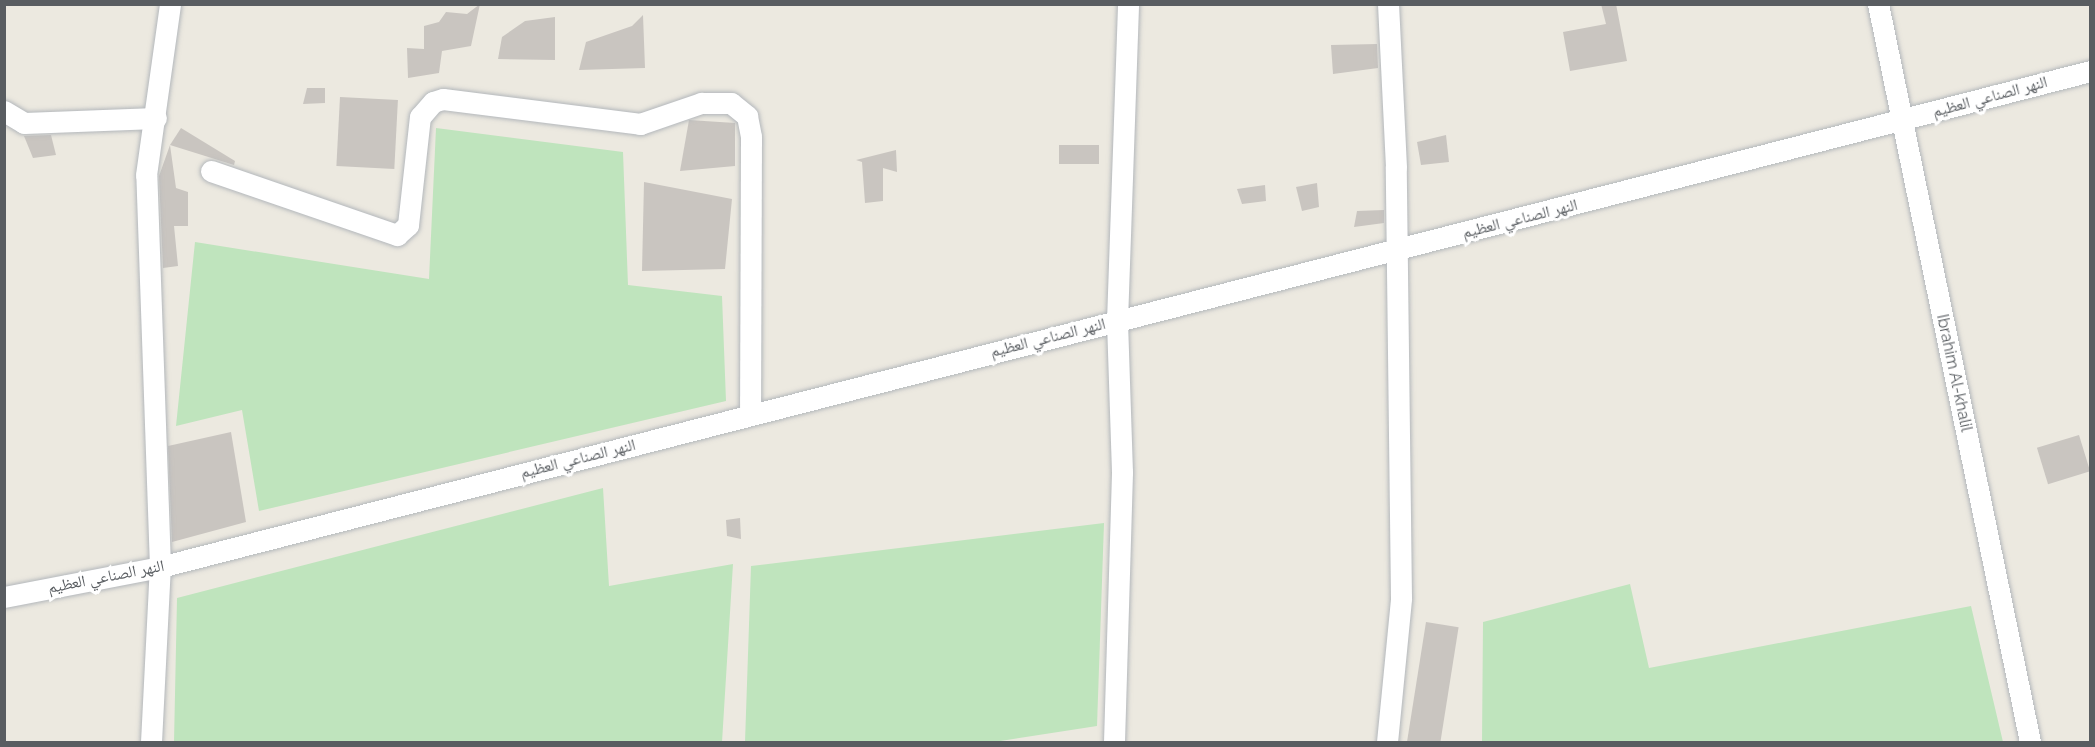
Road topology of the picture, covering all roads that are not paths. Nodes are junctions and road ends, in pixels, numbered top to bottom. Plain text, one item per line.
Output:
1 (170, 4) edge
2 (1128, 4) edge
3 (1388, 4) edge
4 (1878, 4) edge
5 (2091, 71) edge
6 (4, 111) edge
7 (156, 118) junction
8 (1902, 120) junction
9 (211, 171) dead end
10 (1398, 250) junction
11 (1117, 321) junction
12 (750, 415) junction
13 (160, 567) junction
14 (4, 597) edge
15 (151, 742) edge
16 (1114, 742) edge
17 (1387, 742) edge
18 (2030, 742) edge

1 - 7 street
2 - 11 street
3 - 10 street
4 - 8 street, Ibrahim Al-khalil
5 - 8 street, النهر الصناعي العظيم
6 - 7 street
7 - 13 street
8 - 10 street, النهر الصناعي العظيم
8 - 18 street, Ibrahim Al-khalil
9 - 12 street
10 - 11 street, النهر الصناعي العظيم
10 - 17 street
11 - 12 street, النهر الصناعي العظيم
11 - 16 street
12 - 13 street, النهر الصناعي العظيم
13 - 14 street, النهر الصناعي العظيم
13 - 15 street

